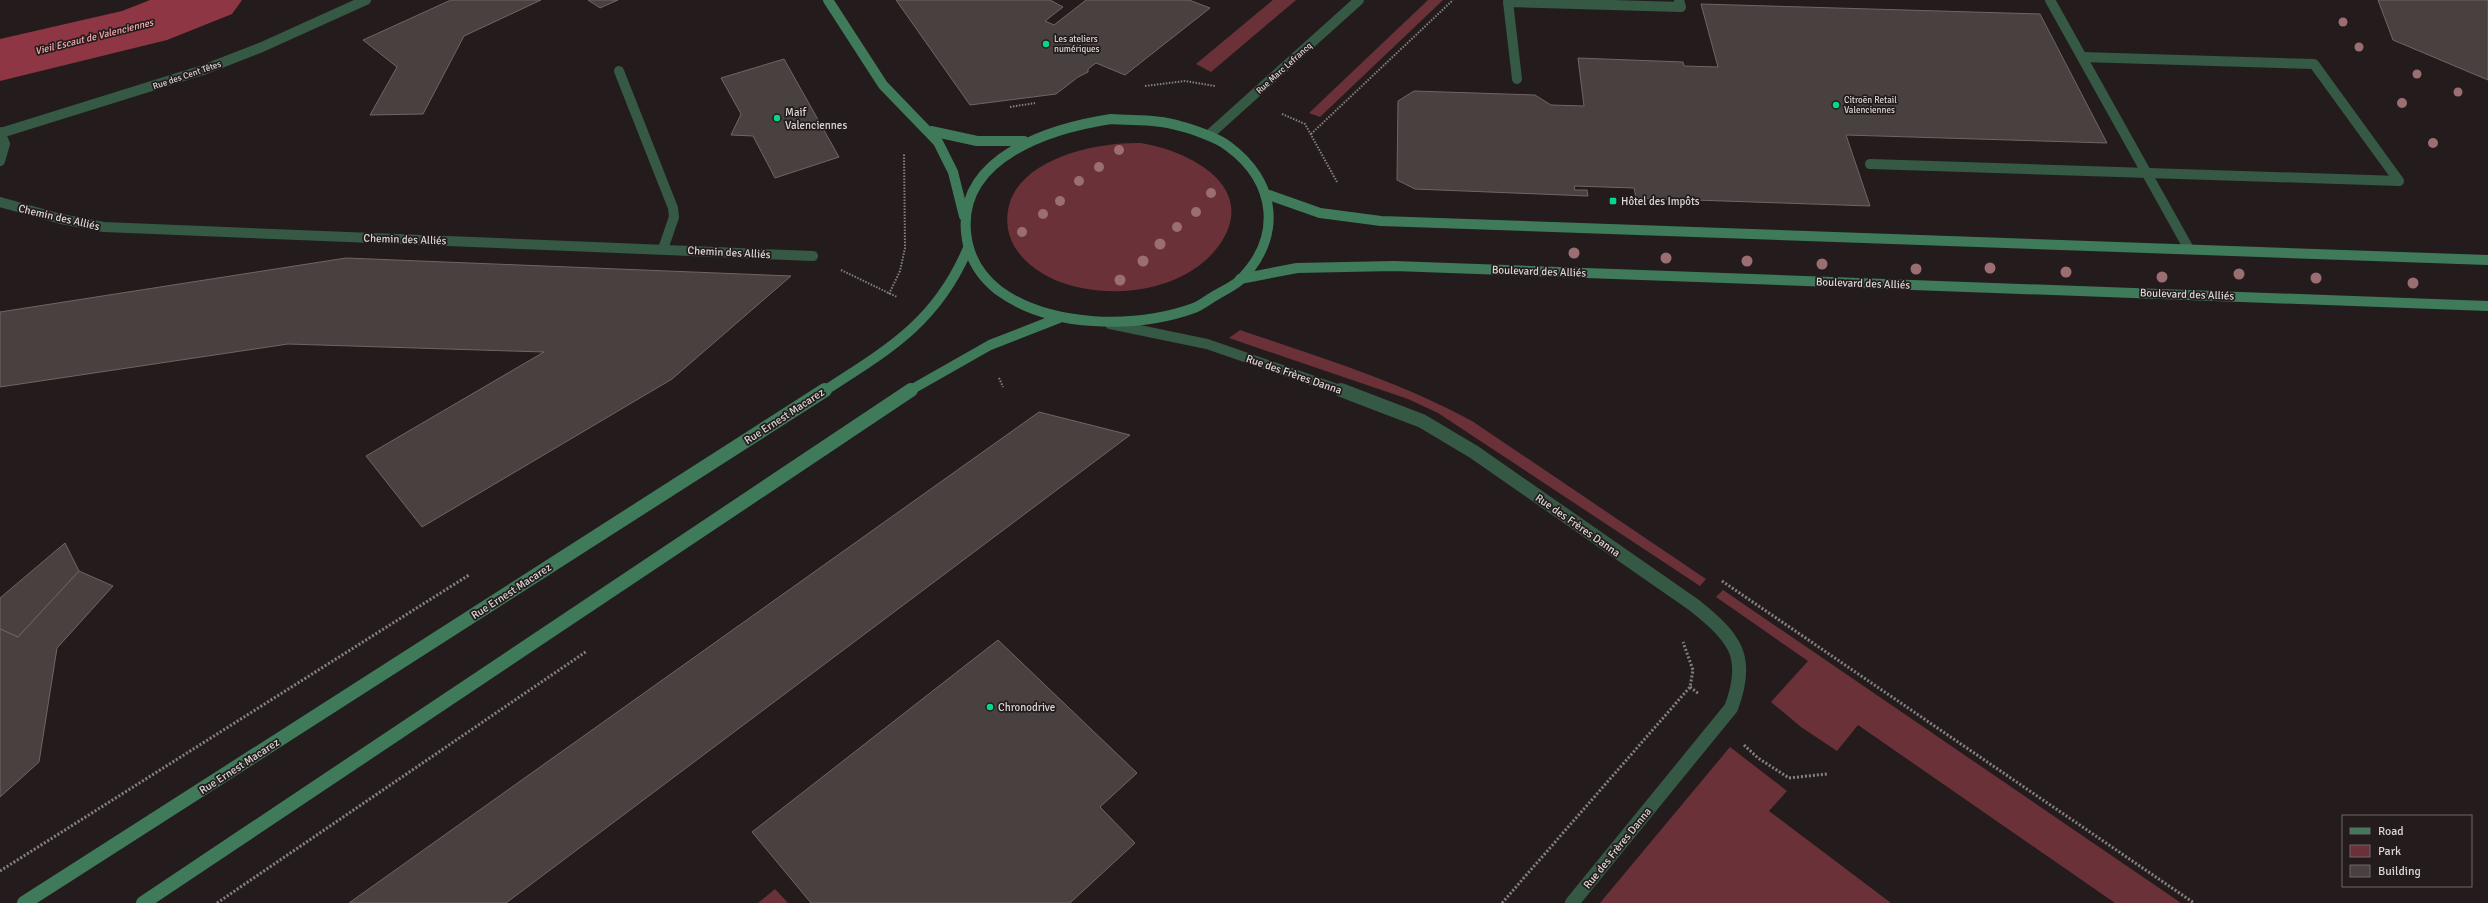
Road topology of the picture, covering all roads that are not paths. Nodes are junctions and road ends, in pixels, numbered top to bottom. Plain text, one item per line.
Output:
1 (366, 0) edge
2 (828, 0) edge
3 (1359, 0) edge
4 (1679, 0) edge
5 (2050, 0) edge
6 (1505, 1) edge
7 (2082, 57) junction
8 (618, 71) dead end
9 (1518, 79) dead end
10 (931, 131) junction
11 (1, 133) edge
12 (1209, 135) junction
13 (1029, 141) junction
14 (0, 161) edge
15 (1870, 164) dead end
16 (2146, 173) junction
17 (1269, 196) junction
18 (0, 202) edge
19 (965, 219) junction
20 (968, 248) junction
21 (663, 249) junction
22 (2189, 249) junction
23 (813, 256) road end
24 (2488, 260) edge
25 (1240, 279) junction
26 (2488, 306) edge
27 (1060, 318) junction
28 (1110, 324) junction
29 (24, 903) edge
30 (144, 903) edge
31 (1572, 903) edge

1 - 11 street, Rue des Cent Têtes
2 - 10 main road
3 - 12 street, Rue Marc Lefrancq
4 - 6 street
5 - 7 street
6 - 9 street
7 - 16 street
7 - 16 street
8 - 21 street
10 - 13 main road
10 - 19 main road
11 - 14 street
12 - 13 main road
12 - 17 main road
13 - 19 main road
15 - 16 street
16 - 22 street
17 - 22 main road
17 - 25 main road
18 - 21 street, Chemin des Alliés
19 - 20 main road
20 - 27 main road
20 - 29 main road, Rue Ernest Macarez
21 - 23 street, Chemin des Alliés
22 - 24 main road
25 - 26 main road, Boulevard des Alliés
25 - 28 main road
27 - 28 main road
27 - 30 main road
28 - 31 street, Rue des Frères Danna

